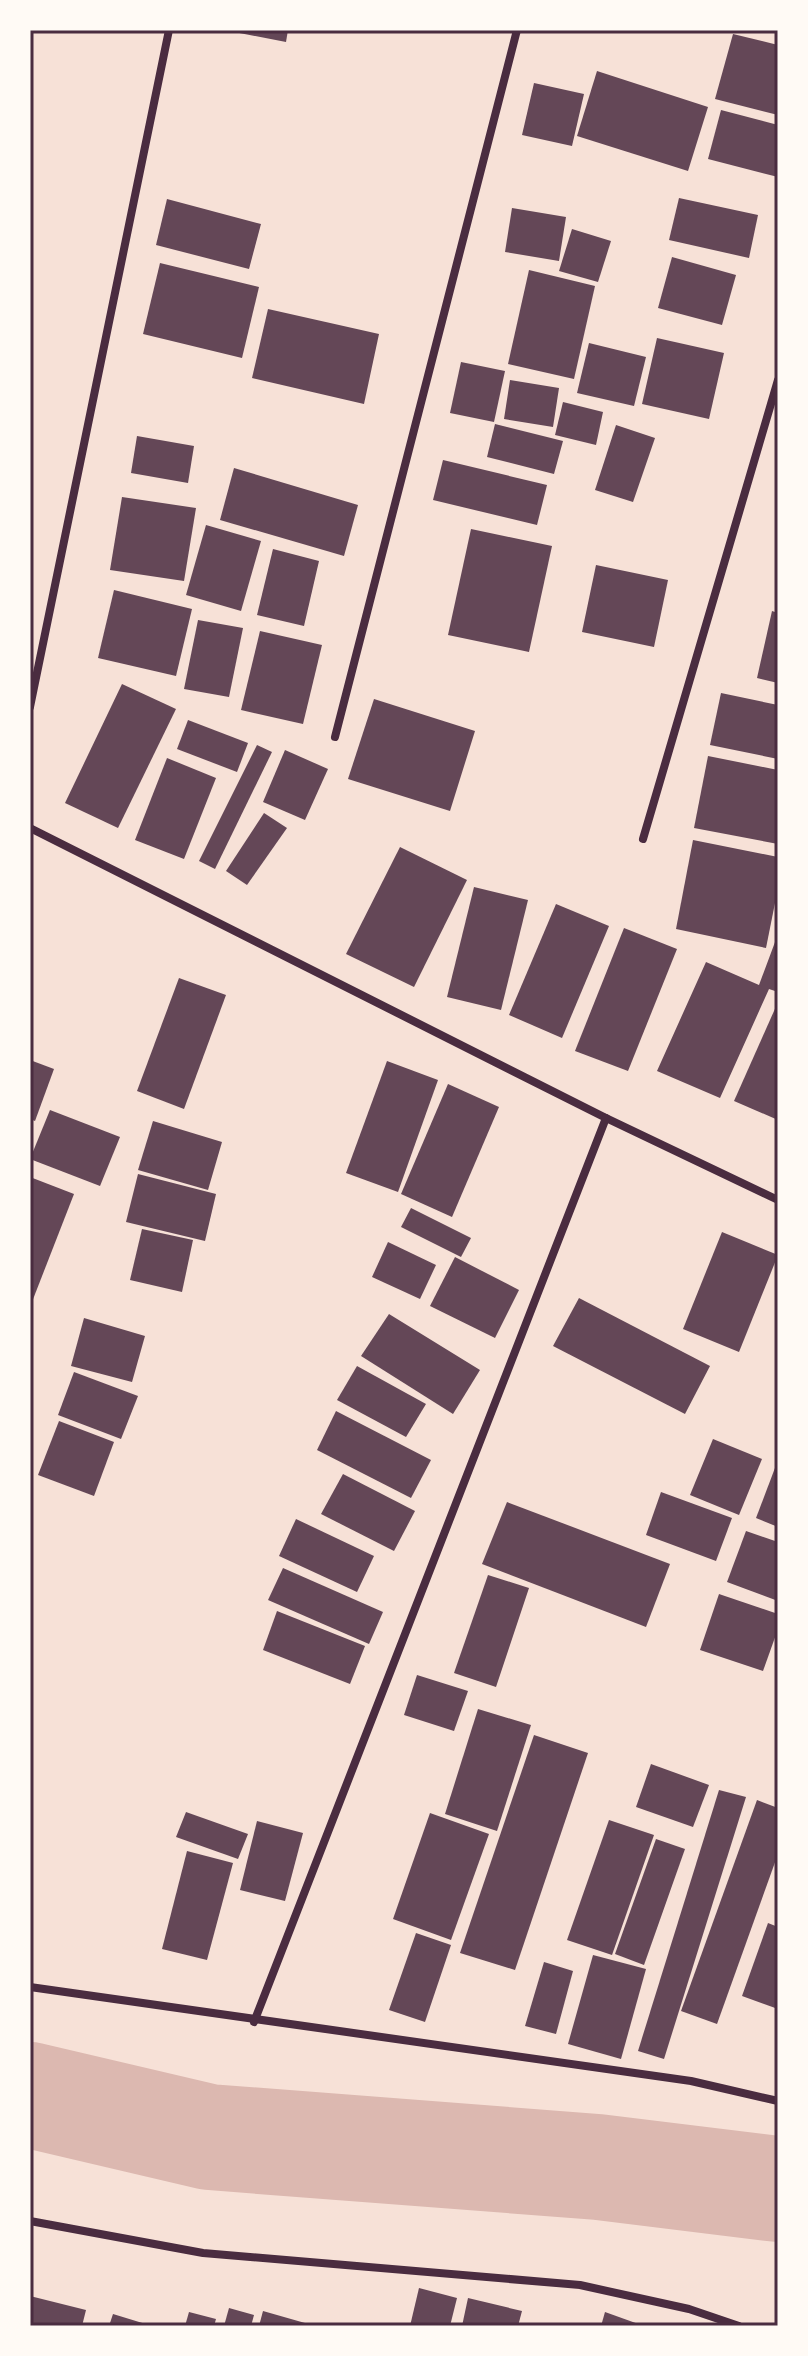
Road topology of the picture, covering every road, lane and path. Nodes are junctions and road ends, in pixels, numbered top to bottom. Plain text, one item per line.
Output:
1 (169, 30) edge
2 (517, 30) edge
3 (778, 380) edge
4 (30, 707) edge
5 (335, 737) dead end
6 (30, 828) edge
7 (643, 839) dead end
8 (606, 1118) junction
9 (778, 1200) edge
10 (30, 1987) edge
11 (254, 2022) junction
12 (778, 2101) edge
13 (30, 2221) edge
14 (739, 2326) edge

1 - 4 street
2 - 5 street
3 - 7 street
6 - 8 street
8 - 9 street
8 - 11 street
10 - 11 street
11 - 12 street
13 - 14 street

